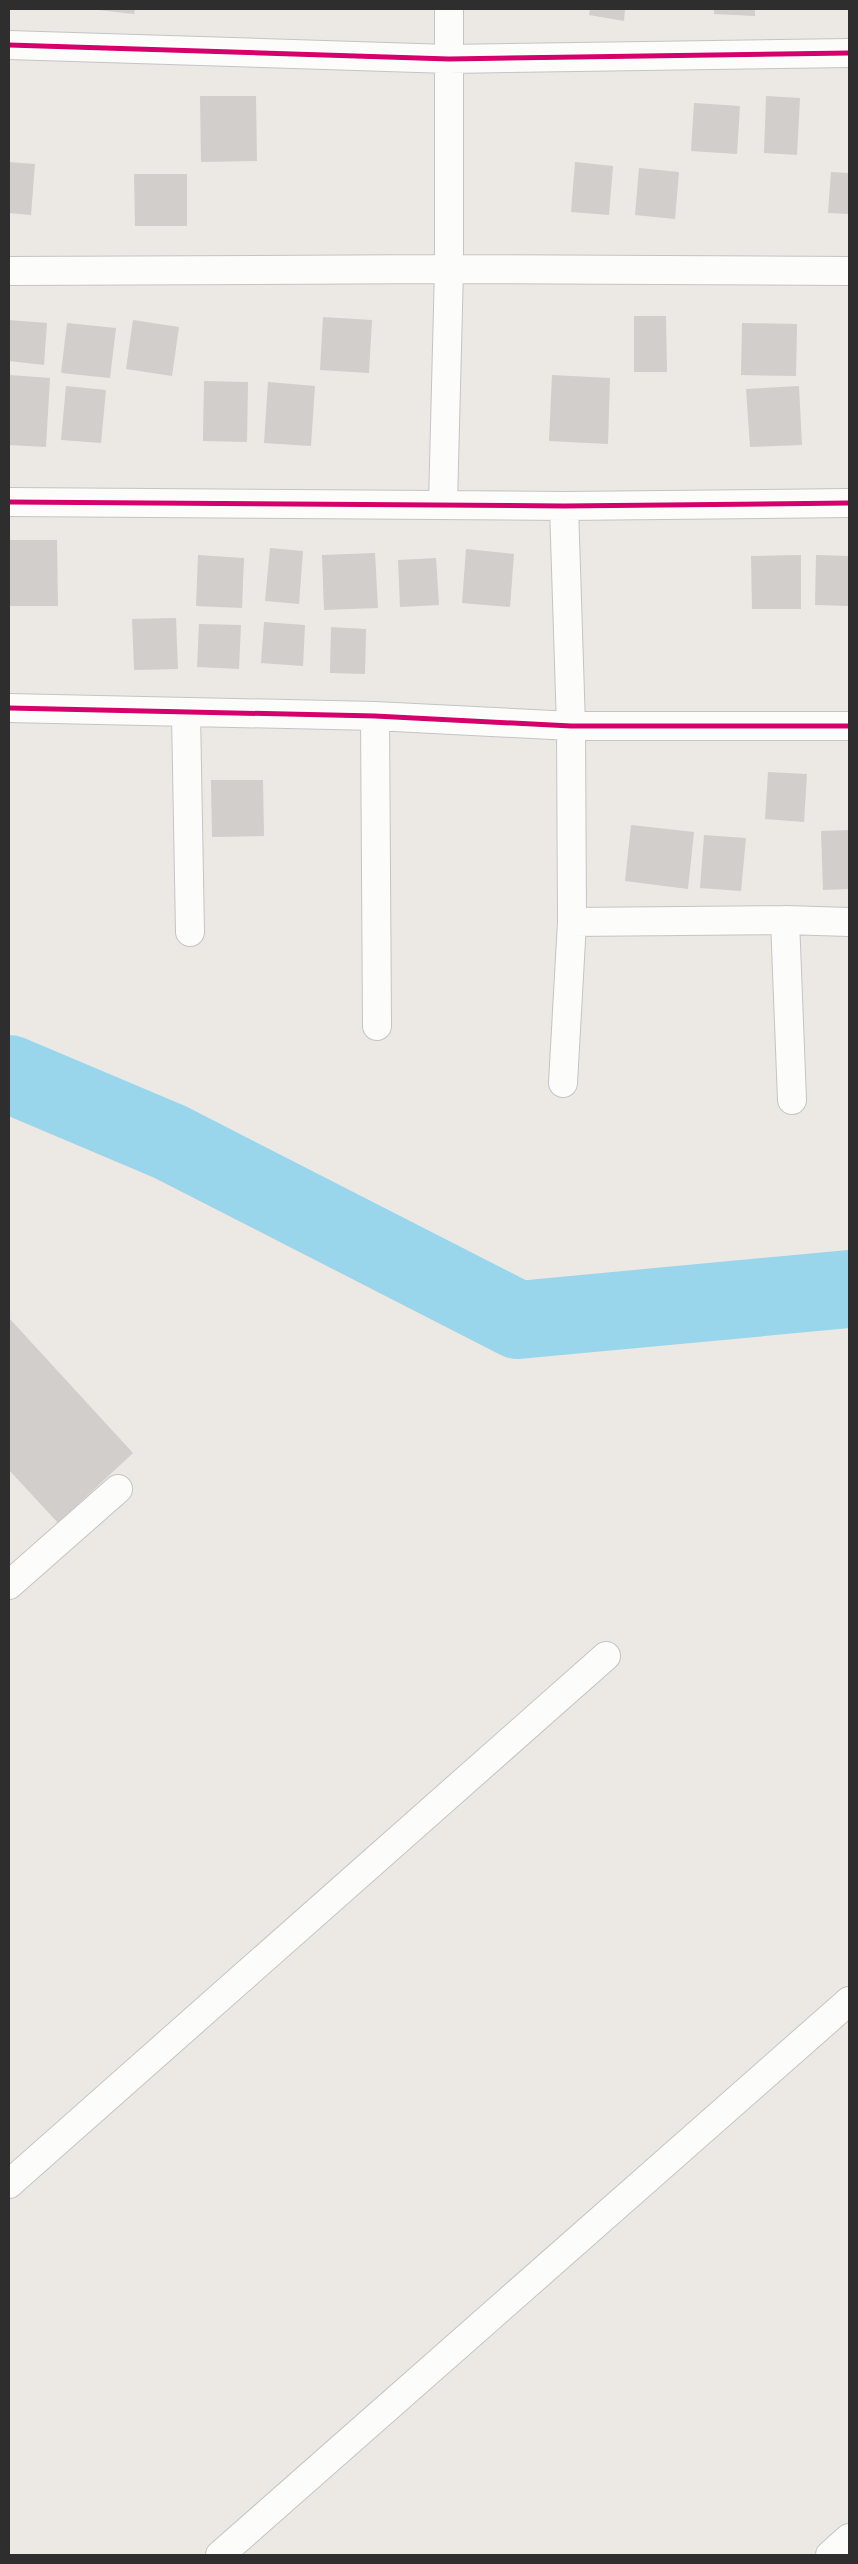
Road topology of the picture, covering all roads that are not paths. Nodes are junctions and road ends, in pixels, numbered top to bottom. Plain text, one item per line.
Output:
1 (449, 9) edge
2 (9, 44) edge
3 (849, 53) edge
4 (449, 59) junction
5 (449, 269) junction
6 (9, 271) edge
7 (849, 272) edge
8 (9, 502) edge
9 (849, 503) edge
10 (444, 504) junction
11 (564, 506) junction
12 (9, 708) edge
13 (186, 713) junction
14 (375, 716) junction
15 (571, 726) junction
16 (849, 726) edge
17 (785, 920) junction
18 (572, 922) junction
19 (849, 922) edge
20 (190, 932) dead end
21 (377, 1026) dead end
22 (563, 1082) dead end
23 (792, 1100) dead end
24 (118, 1489) dead end
25 (9, 1585) edge
26 (606, 1656) dead end
27 (849, 2000) edge
28 (9, 2184) edge
29 (849, 2538) edge
30 (220, 2555) edge
31 (830, 2555) edge

1 - 4 street
2 - 4 street
3 - 4 street
4 - 5 street
5 - 6 street
5 - 7 street
5 - 10 street
8 - 10 street
9 - 11 street
10 - 11 street
11 - 15 street
12 - 13 street
13 - 14 street
13 - 20 street
14 - 15 street
14 - 21 street
15 - 16 street
15 - 18 street
17 - 18 street
17 - 19 street
17 - 23 street
18 - 22 street
24 - 25 street
26 - 28 street
27 - 30 street
29 - 31 street

